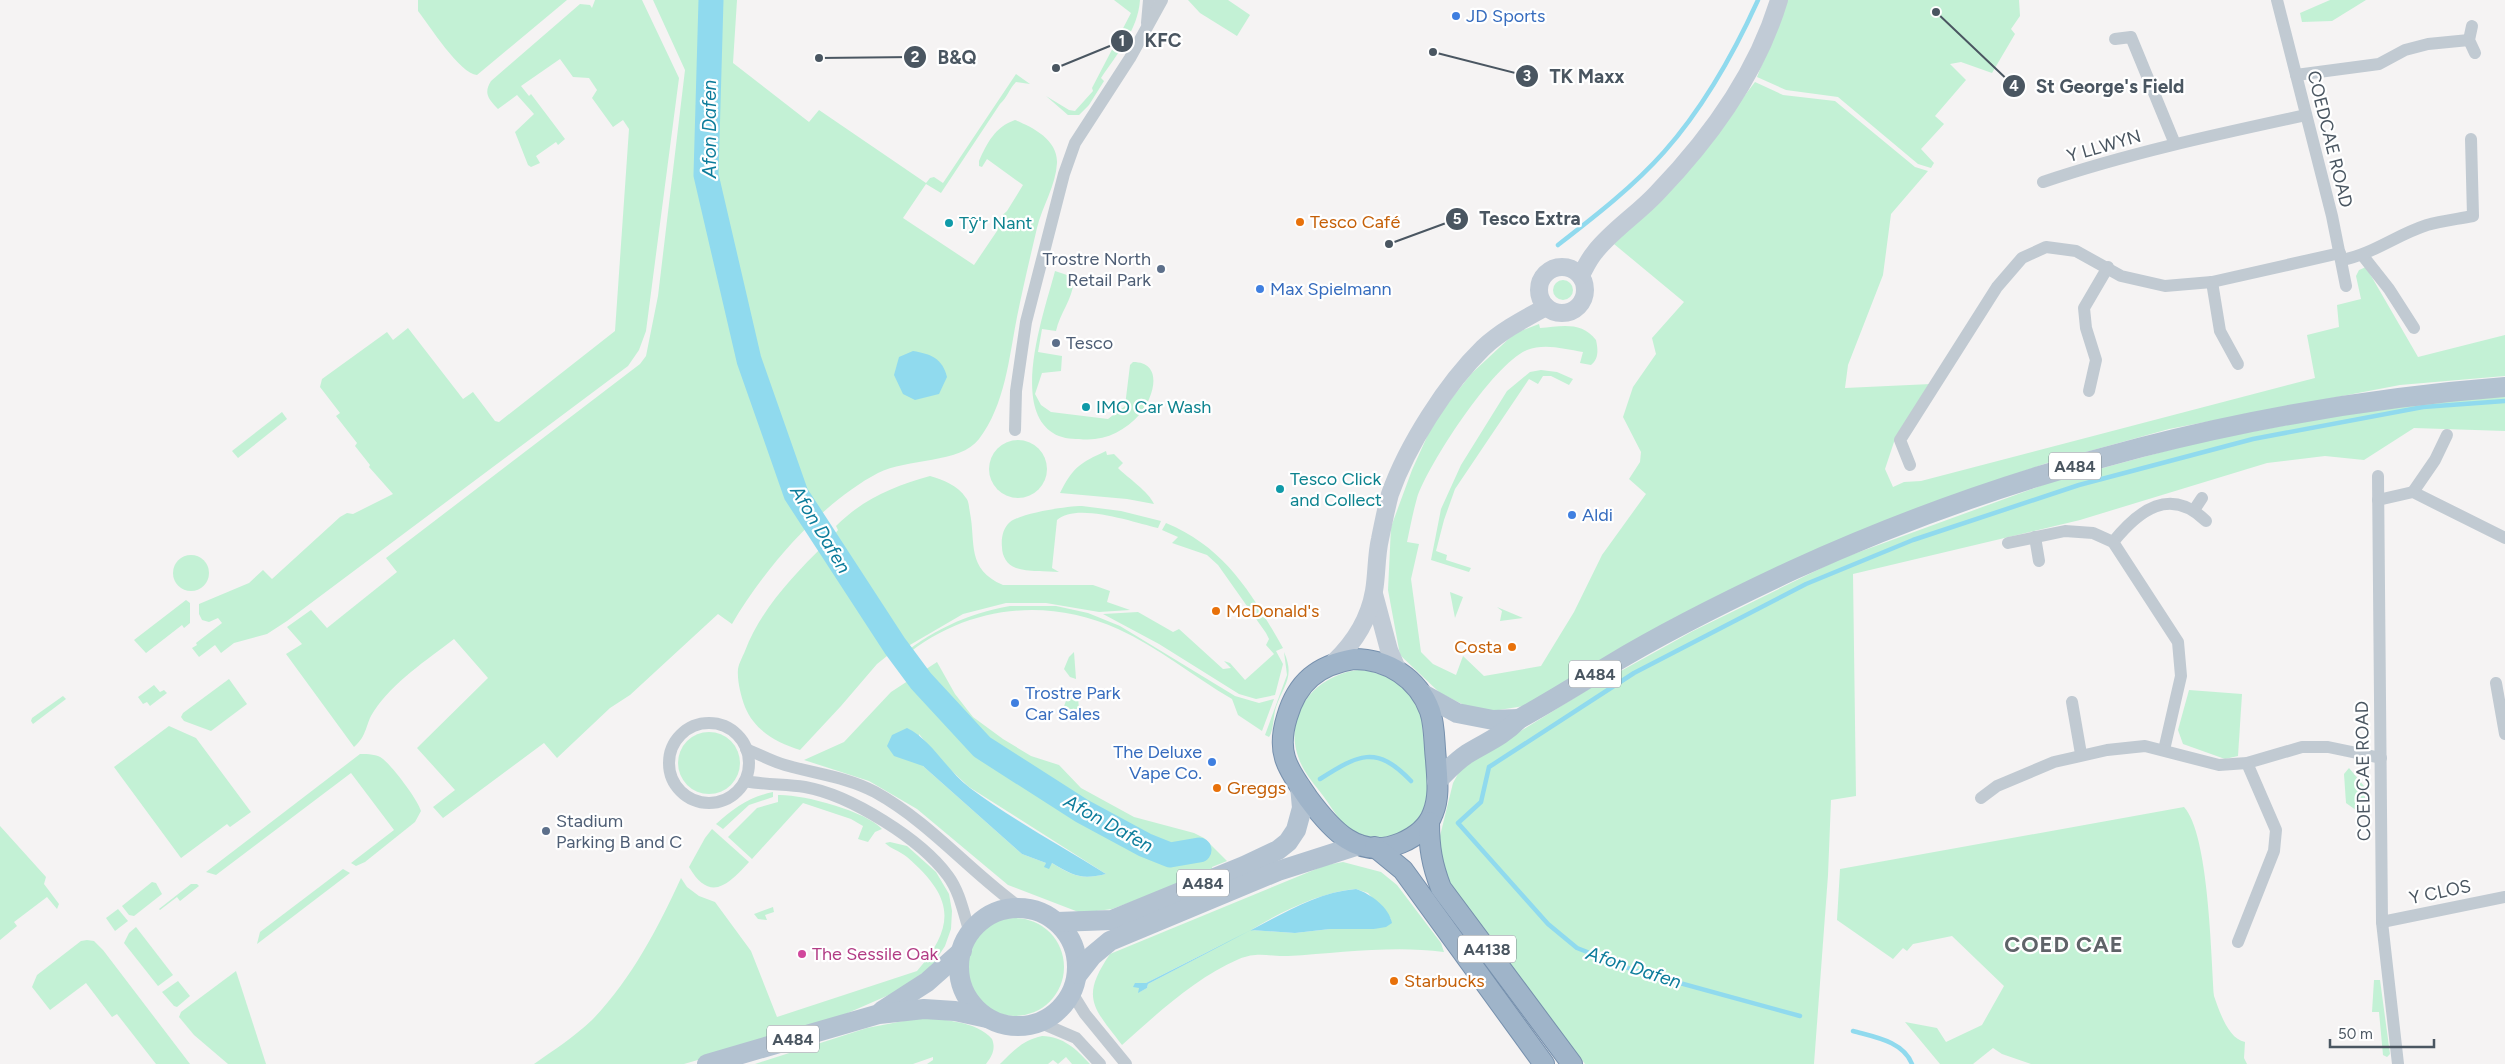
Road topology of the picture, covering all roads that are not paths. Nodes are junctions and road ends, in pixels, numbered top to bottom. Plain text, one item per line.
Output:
1 (1149, 0) edge
2 (1162, 0) edge
3 (1779, 0) edge
4 (2277, 0) edge
5 (2126, 25) dead end
6 (2472, 26) dead end
7 (1146, 30) junction
8 (2131, 38) junction
9 (2115, 40) dead end
10 (2469, 40) junction
11 (2475, 53) dead end
12 (2296, 75) junction
13 (2306, 115) junction
14 (2471, 139) dead end
15 (2174, 144) junction
16 (2043, 182) dead end
17 (2363, 256) junction
18 (2341, 257) junction
19 (2108, 267) junction
20 (1581, 275) junction
21 (2212, 282) junction
22 (2346, 286) dead end
23 (1546, 307) junction
24 (2414, 328) dead end
25 (2238, 364) dead end
26 (2505, 387) edge
27 (2090, 391) dead end
28 (1015, 430) dead end
29 (2447, 435) dead end
30 (1910, 464) dead end
31 (2378, 476) dead end
32 (2413, 492) junction
33 (2202, 498) dead end
34 (2378, 500) junction
35 (2194, 510) junction
36 (2206, 521) dead end
37 (2035, 537) junction
38 (2505, 538) edge
39 (2113, 542) junction
40 (2008, 543) dead end
41 (2039, 561) dead end
42 (1374, 593) junction
43 (1334, 662) junction
44 (1398, 671) junction
45 (2496, 683) dead end
46 (1421, 693) junction
47 (2502, 697) edge
48 (2072, 702) dead end
49 (1519, 719) junction
50 (2505, 734) edge
51 (746, 748) junction
52 (2164, 750) junction
53 (2081, 754) junction
54 (2381, 758) junction
55 (2247, 763) junction
56 (744, 781) junction
57 (1437, 781) junction
58 (1300, 786) junction
59 (1981, 798) dead end
60 (1429, 822) junction
61 (1367, 846) junction
62 (2505, 897) edge
63 (1021, 908) junction
64 (1057, 922) junction
65 (2382, 922) junction
66 (966, 942) junction
67 (2238, 942) dead end
68 (1075, 983) junction
69 (879, 1014) junction
70 (988, 1019) junction
71 (1042, 1022) junction
72 (2395, 1063) edge
73 (707, 1064) edge
74 (1100, 1064) edge
75 (1126, 1064) edge
76 (1544, 1064) edge
77 (1572, 1064) edge

1 - 7 street
2 - 7 street
3 - 20 main road
4 - 12 street, COEDCAE ROAD
5 - 8 street
6 - 10 street
7 - 28 street
8 - 9 street
8 - 15 street
10 - 11 street
10 - 12 street
12 - 13 street, COEDCAE ROAD
13 - 15 street, Y LLWYN
13 - 18 street, COEDCAE ROAD
14 - 17 street
15 - 16 street, Y LLWYN
17 - 18 street
17 - 24 street
18 - 21 street
18 - 22 street, COEDCAE ROAD
19 - 21 street
19 - 27 street
19 - 30 street
20 - 23 main road
20 - 23 main road
21 - 25 street
23 - 42 main road
26 - 49 main road, A484
29 - 32 street
31 - 34 street, COEDCAE ROAD
32 - 34 street
32 - 38 street
33 - 35 street
34 - 54 street, COEDCAE ROAD
35 - 36 street
35 - 39 street
37 - 39 street
37 - 40 street
37 - 41 street
39 - 52 street
42 - 43 main road
42 - 44 main road
43 - 44 highway
43 - 58 highway
44 - 46 highway
45 - 47 street
46 - 49 main road, A484
46 - 57 highway
47 - 50 street
48 - 53 street
49 - 57 main road, A484
51 - 56 street
51 - 56 street
51 - 63 street
52 - 53 street
52 - 55 street
53 - 59 street
54 - 55 street
54 - 65 street, COEDCAE ROAD
55 - 67 street
56 - 66 street
57 - 60 highway
58 - 61 highway
58 - 64 main road, A484
60 - 61 highway
60 - 77 highway, A4138
61 - 68 main road, A484
61 - 76 highway, A4138
62 - 65 street, Y CLOS
63 - 64 main road
63 - 66 main road
64 - 68 main road
65 - 72 street, COEDCAE ROAD
66 - 69 main road, A484
66 - 70 main road
68 - 71 main road
68 - 75 street
69 - 70 main road, A484
69 - 73 main road, A484
70 - 71 main road
71 - 74 street

